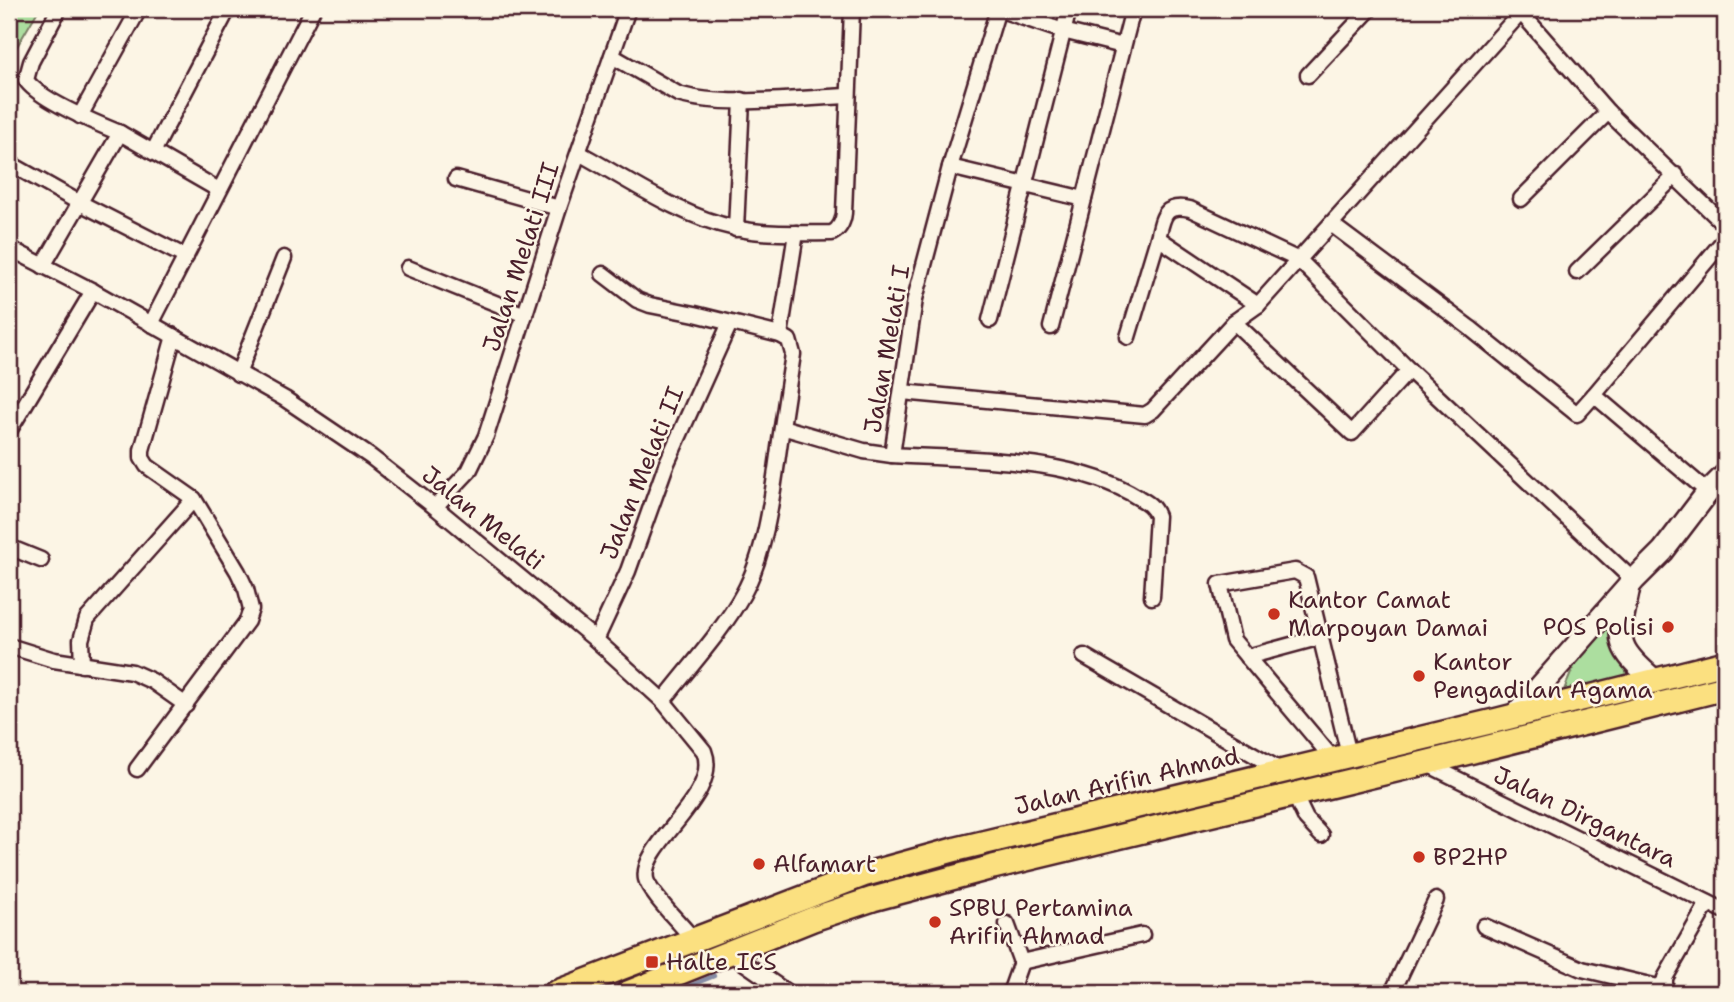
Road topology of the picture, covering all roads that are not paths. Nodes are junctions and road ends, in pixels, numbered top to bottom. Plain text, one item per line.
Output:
1 (59, 9) edge
2 (139, 9) edge
3 (228, 9) edge
4 (313, 9) edge
5 (628, 9) edge
6 (852, 9) edge
7 (998, 9) edge
8 (1069, 9) edge
9 (1133, 9) edge
10 (1370, 9) edge
11 (1521, 10) edge
12 (1063, 31) junction
13 (1124, 46) junction
14 (612, 56) junction
15 (1308, 75) dead end
16 (848, 96) junction
17 (742, 100) junction
18 (1608, 112) junction
19 (80, 116) junction
20 (120, 134) junction
21 (153, 152) junction
22 (579, 153) junction
23 (9, 163) edge
24 (950, 167) junction
25 (1675, 175) junction
26 (456, 179) dead end
27 (1024, 186) junction
28 (219, 190) junction
29 (1521, 199) dead end
30 (1084, 200) junction
31 (79, 203) junction
32 (559, 208) junction
33 (1331, 223) junction
34 (1725, 225) edge
35 (736, 229) junction
36 (796, 233) junction
37 (1158, 238) junction
38 (1725, 239) edge
39 (9, 248) edge
40 (186, 257) junction
41 (284, 258) dead end
42 (1299, 260) junction
43 (43, 266) junction
44 (408, 268) dead end
45 (1577, 272) dead end
46 (603, 274) dead end
47 (93, 291) junction
48 (1258, 305) junction
49 (525, 315) junction
50 (990, 320) dead end
51 (1234, 322) junction
52 (730, 323) junction
53 (151, 324) junction
54 (1051, 327) dead end
55 (780, 335) junction
56 (174, 336) junction
57 (1128, 337) dead end
58 (1409, 370) junction
59 (238, 374) junction
60 (902, 392) junction
61 (1594, 395) junction
62 (782, 427) junction
63 (9, 431) edge
64 (892, 455) junction
65 (1725, 475) edge
66 (1708, 492) junction
67 (194, 499) junction
68 (435, 507) junction
69 (9, 547) edge
70 (41, 560) dead end
71 (1632, 584) junction
72 (1152, 597) dead end
73 (1321, 637) junction
74 (596, 639) junction
75 (9, 646) edge
76 (1084, 656) dead end
77 (1247, 657) junction
78 (1725, 663) edge
79 (82, 665) junction
80 (1654, 680) junction
81 (1725, 688) edge
82 (663, 701) junction
83 (186, 705) junction
84 (1515, 715) junction
85 (1341, 757) junction
86 (1424, 763) junction
87 (138, 769) dead end
88 (1282, 771) junction
89 (1294, 794) junction
90 (1133, 807) junction
91 (1140, 831) junction
92 (1321, 835) dead end
93 (1436, 900) dead end
94 (1708, 903) junction
95 (1725, 911) edge
96 (1007, 924) dead end
97 (1484, 926) dead end
98 (1142, 935) dead end
99 (693, 939) junction
100 (730, 953) junction
101 (1021, 962) junction
102 (1664, 988) edge
103 (555, 993) edge
104 (628, 993) edge
105 (788, 993) edge
106 (1010, 993) edge
107 (1392, 993) edge

1 - 19 street
2 - 19 street
3 - 21 street
4 - 28 street
5 - 14 street, Jalan Melati III
6 - 16 street
7 - 12 street
7 - 24 street, Jalan Melati I
8 - 12 street
9 - 13 street
10 - 15 street
11 - 18 street
11 - 33 street
12 - 13 street
12 - 27 street
13 - 30 street
14 - 17 street
14 - 22 street, Jalan Melati III
16 - 17 street
16 - 36 street
17 - 35 street
18 - 25 street
18 - 29 street
19 - 20 street
20 - 21 street
20 - 31 street
21 - 28 street
22 - 32 street, Jalan Melati III
22 - 35 street
23 - 31 street
24 - 27 street
24 - 60 street, Jalan Melati I
25 - 34 street
25 - 45 street
26 - 32 street
27 - 30 street
27 - 50 street
28 - 40 street
30 - 54 street
31 - 40 street
31 - 43 street
32 - 49 street, Jalan Melati III
33 - 42 street
33 - 61 street
35 - 36 street
36 - 55 street
37 - 42 street
37 - 48 street
37 - 57 street
38 - 61 street
39 - 43 street, Jalan Melati
40 - 53 street
41 - 59 street
42 - 48 street
42 - 58 street
43 - 47 street, Jalan Melati
44 - 49 street
46 - 52 street
47 - 53 street, Jalan Melati
47 - 63 street
48 - 51 street
49 - 68 street, Jalan Melati III
51 - 58 street
51 - 60 street
52 - 55 street
52 - 74 street, Jalan Melati II
53 - 56 street, Jalan Melati
55 - 62 street
56 - 59 street, Jalan Melati
56 - 67 street
58 - 71 street
59 - 68 street, Jalan Melati
60 - 64 street, Jalan Melati I
61 - 66 street
62 - 64 street, Jalan Melati I
62 - 82 street
64 - 72 street
65 - 66 main road
66 - 71 main road
67 - 79 street
67 - 83 street
68 - 74 street, Jalan Melati
69 - 70 street
71 - 80 main road
71 - 84 main road
73 - 77 street
73 - 77 street
73 - 85 street
74 - 82 street, Jalan Melati
75 - 79 street
76 - 88 street
77 - 85 street
78 - 80 main road, Jalan Arifin Ahmad
79 - 83 street
80 - 84 main road, Jalan Arifin Ahmad
81 - 86 main road, Jalan Arifin Ahmad
82 - 99 street, Jalan Melati
83 - 87 street
84 - 85 main road, Jalan Arifin Ahmad
85 - 88 main road, Jalan Arifin Ahmad
86 - 89 main road, Jalan Arifin Ahmad
86 - 94 street, Jalan Dirgantara
88 - 90 main road, Jalan Arifin Ahmad
89 - 91 main road, Jalan Arifin Ahmad
89 - 92 street
90 - 91 main road
90 - 99 main road, Jalan Arifin Ahmad
91 - 100 main road, Jalan Arifin Ahmad
93 - 107 street
94 - 95 street, Jalan Dirgantara
94 - 102 street
96 - 101 street
97 - 102 street
98 - 101 street
99 - 103 main road, Jalan Arifin Ahmad
100 - 104 main road, Jalan Arifin Ahmad
100 - 105 street
101 - 106 street

